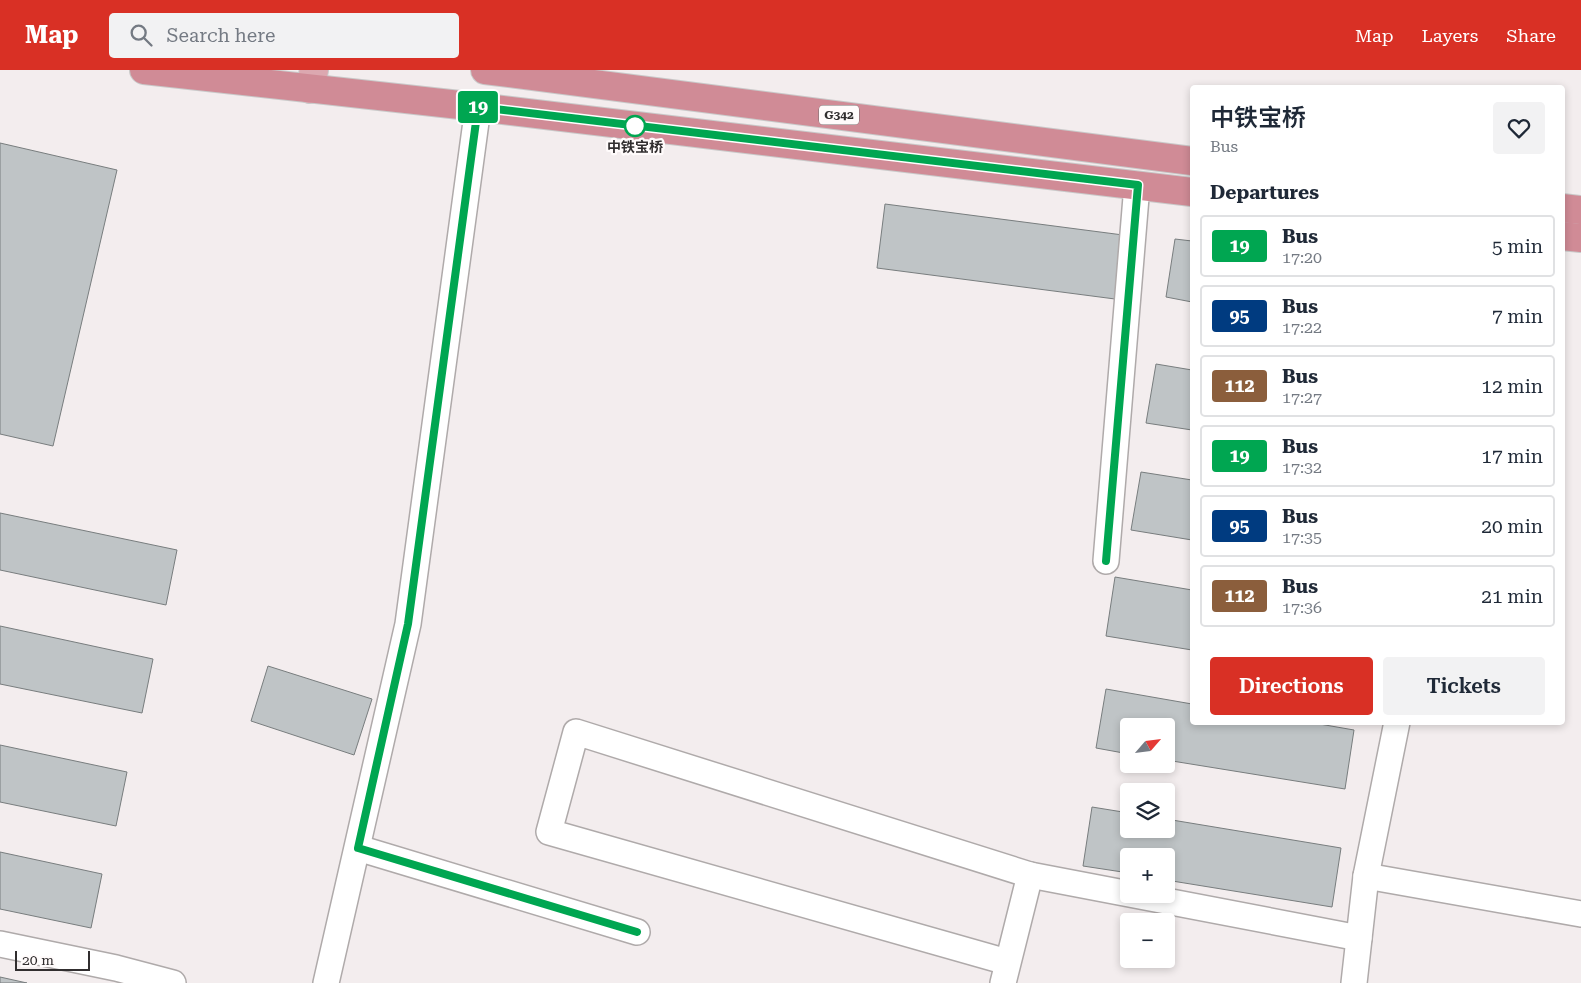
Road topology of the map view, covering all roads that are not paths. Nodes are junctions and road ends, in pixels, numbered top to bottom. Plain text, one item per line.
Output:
1 (144, 70) edge
2 (485, 70) edge
3 (271, 77) edge
4 (312, 80) edge
5 (478, 107) junction
6 (1190, 161) edge
7 (1138, 185) junction
8 (1190, 192) edge
9 (1565, 208) edge
10 (1581, 210) edge
11 (1565, 236) edge
12 (1581, 238) edge
13 (1106, 561) dead end
14 (1396, 725) edge
15 (358, 848) junction
16 (1030, 875) junction
17 (1366, 876) junction
18 (1581, 914) edge
19 (637, 932) dead end
20 (1359, 938) junction
21 (0, 944) edge
22 (1005, 973) edge
23 (141, 978) edge
24 (173, 983) edge
25 (326, 983) edge
26 (1354, 983) edge

1 - 3 highway
2 - 6 highway, G342
3 - 4 highway
4 - 5 highway
5 - 7 highway
5 - 15 street
7 - 8 highway
7 - 13 street
9 - 10 highway
11 - 12 highway
14 - 17 street
15 - 19 street
15 - 25 street
16 - 20 street
16 - 22 street
16 - 22 street
17 - 18 street
17 - 20 street
20 - 26 street
21 - 23 street
23 - 24 street

